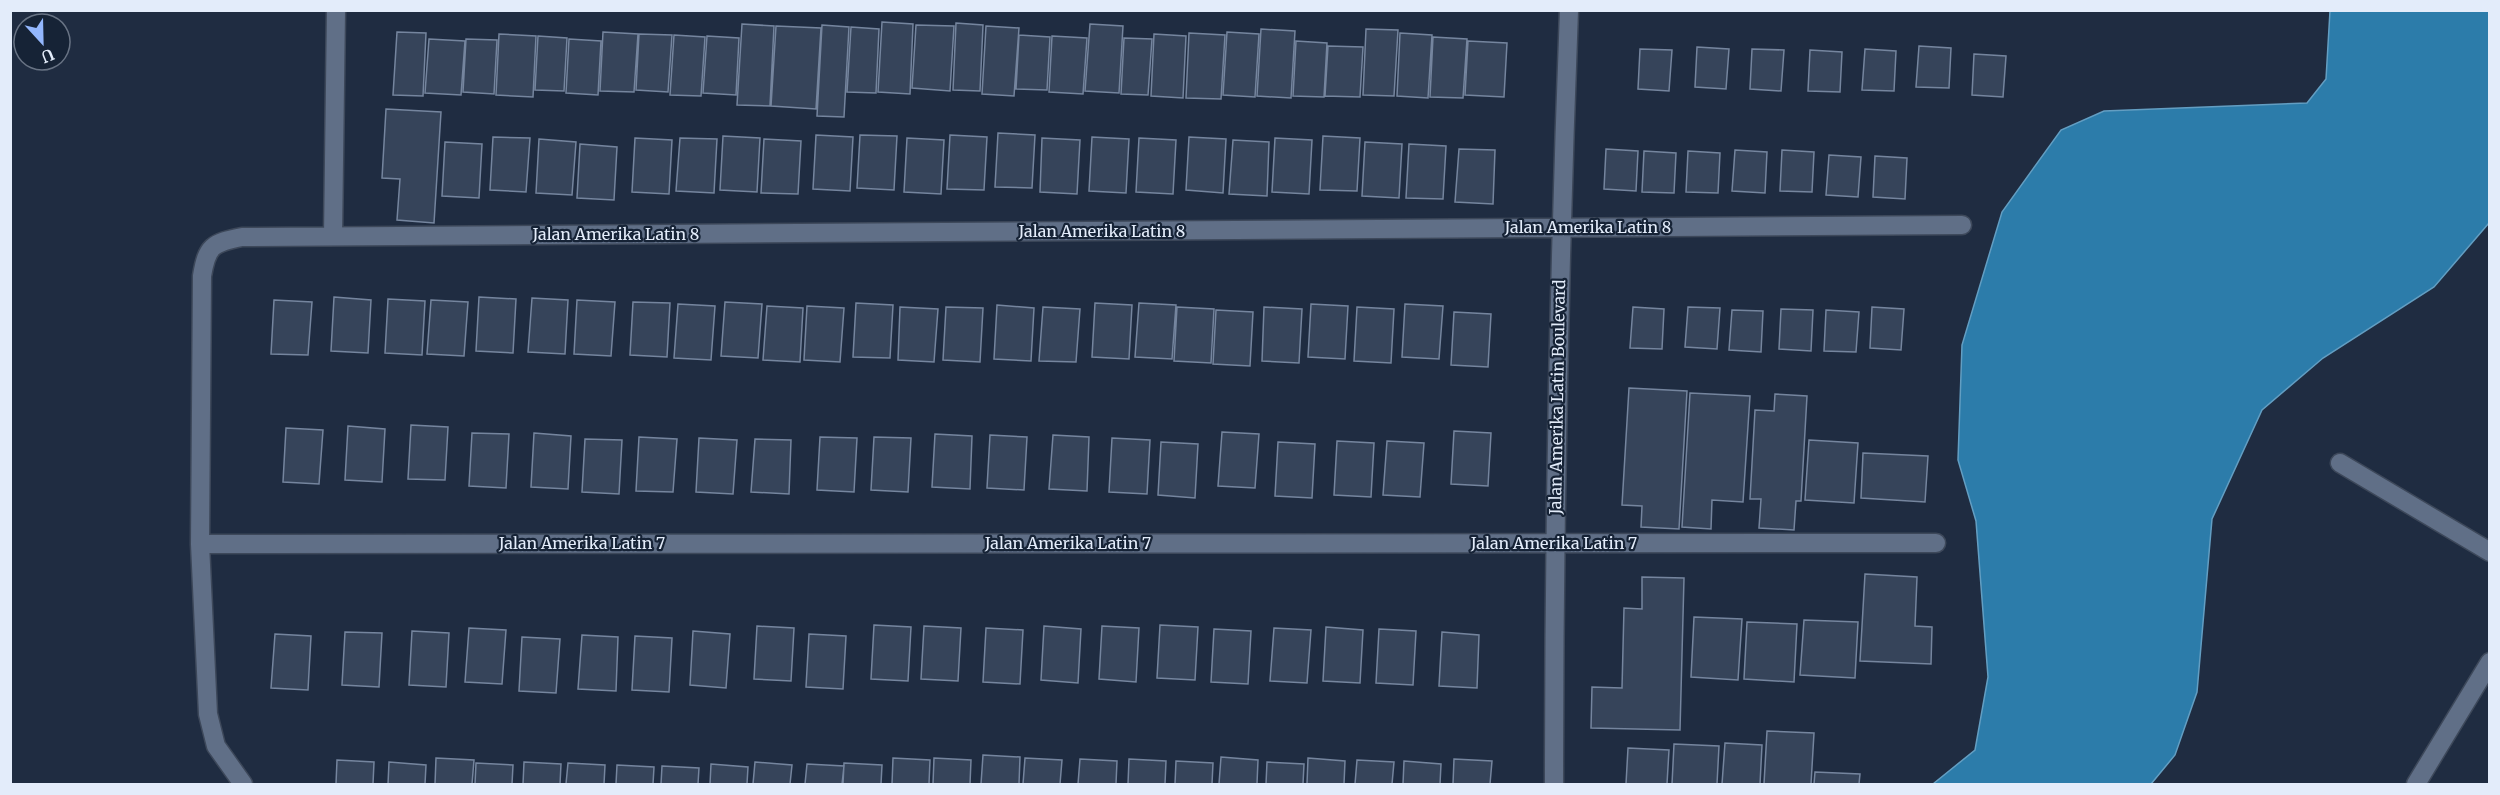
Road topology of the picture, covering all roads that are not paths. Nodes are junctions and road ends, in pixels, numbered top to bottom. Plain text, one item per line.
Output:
1 (336, 10) edge
2 (1569, 10) edge
3 (1962, 225) dead end
4 (1560, 228) junction
5 (333, 236) junction
6 (2340, 463) dead end
7 (1554, 543) junction
8 (1936, 543) dead end
9 (200, 544) junction
10 (2490, 552) edge
11 (2490, 662) edge
12 (243, 784) edge
13 (1554, 784) edge
14 (2416, 784) edge

1 - 5 street
2 - 4 street, Jalan Amerika Latin Boulevard
3 - 4 street, Jalan Amerika Latin 8
4 - 5 street, Jalan Amerika Latin 8
4 - 7 street, Jalan Amerika Latin Boulevard
5 - 9 street, Jalan Amerika Latin 8
6 - 10 street
7 - 8 street, Jalan Amerika Latin 7
7 - 9 street, Jalan Amerika Latin 7
7 - 13 street, Jalan Amerika Latin Boulevard
9 - 12 street, Jalan Amerika Latin 8
11 - 14 street

